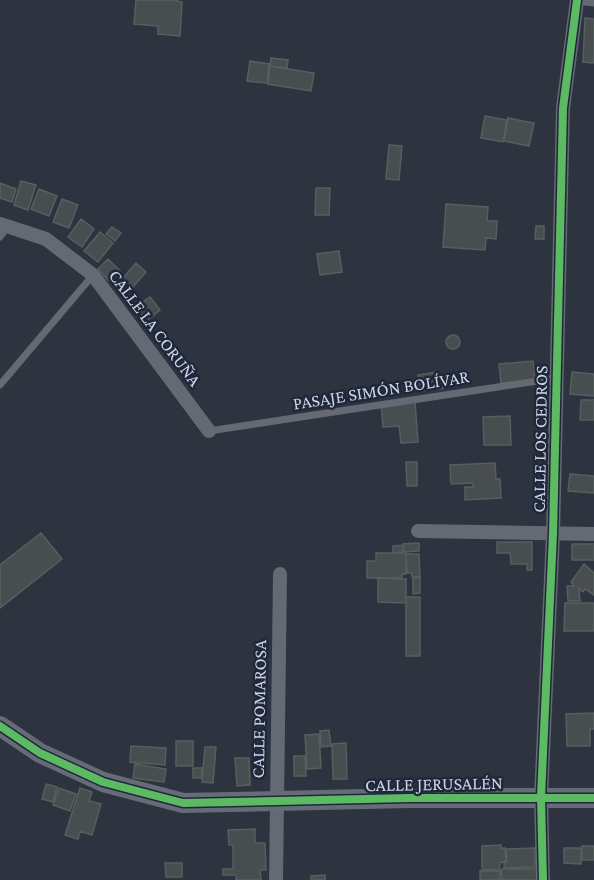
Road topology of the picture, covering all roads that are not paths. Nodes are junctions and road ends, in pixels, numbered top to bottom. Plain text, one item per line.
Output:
1 (577, 1) edge
2 (594, 3) edge
3 (3, 229) edge
4 (93, 275) junction
5 (556, 378) junction
6 (0, 385) edge
7 (209, 431) joint
8 (418, 531) dead end
9 (553, 534) junction
10 (594, 534) edge
11 (280, 574) dead end
12 (0, 726) edge
13 (541, 797) junction
14 (594, 798) edge
15 (275, 803) junction
16 (276, 880) edge
17 (543, 880) edge

1 - 2 lane
1 - 5 street, CALLE LOS CEDROS
3 - 4 street, CALLE LA CORUÑA
4 - 6 lane
4 - 7 street, CALLE LA CORUÑA
5 - 7 lane, PASAJE SIMÓN BOLÍVAR
5 - 9 street, CALLE LOS CEDROS
8 - 9 street
9 - 10 street
9 - 13 street, CALLE LOS CEDROS
11 - 15 street, CALLE POMAROSA
12 - 15 street, CALLE JERUSALÉN
13 - 14 street, CALLE JERUSALÉN
13 - 15 street, CALLE JERUSALÉN
13 - 17 street, CALLE LOS CEDROS
15 - 16 street, CALLE POMAROSA

